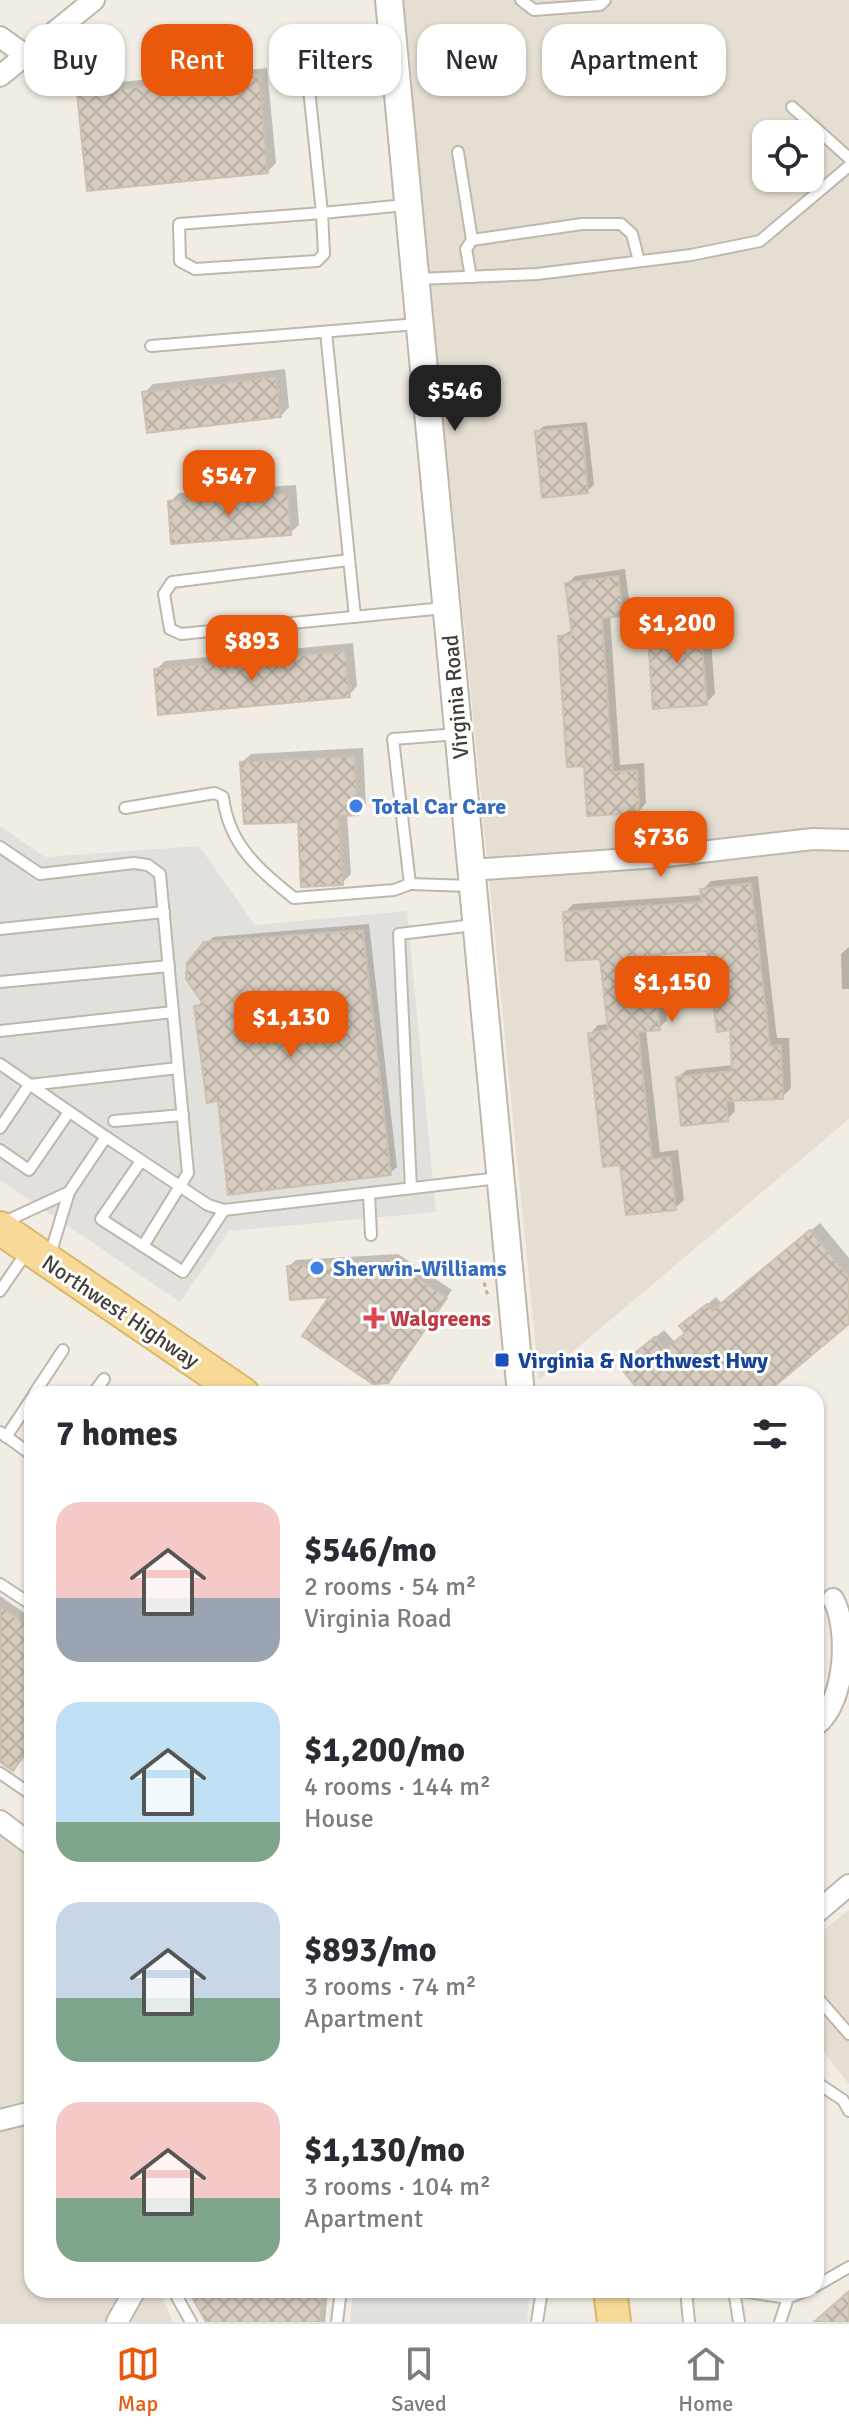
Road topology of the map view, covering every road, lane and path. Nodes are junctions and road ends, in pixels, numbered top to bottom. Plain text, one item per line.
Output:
1 (94, 0) edge
2 (389, 0) edge
3 (521, 0) edge
4 (605, 0) edge
5 (64, 24) edge
6 (0, 37) edge
7 (24, 54) edge
8 (24, 56) edge
9 (0, 76) edge
10 (310, 96) edge
11 (792, 107) dead end
12 (458, 152) dead end
13 (849, 158) edge
14 (849, 166) edge
15 (408, 205) junction
16 (322, 213) junction
17 (472, 240) junction
18 (639, 261) junction
19 (471, 277) junction
20 (415, 279) junction
21 (419, 324) junction
22 (326, 332) junction
23 (151, 346) dead end
24 (349, 560) junction
25 (446, 608) junction
26 (355, 617) junction
27 (458, 734) junction
28 (125, 808) dead end
29 (849, 840) edge
30 (0, 847) edge
31 (472, 878) junction
32 (410, 884) junction
33 (164, 912) junction
34 (476, 924) junction
35 (0, 929) edge
36 (169, 966) junction
37 (0, 982) edge
38 (173, 1012) junction
39 (0, 1031) edge
40 (0, 1064) edge
41 (178, 1068) junction
42 (29, 1085) junction
43 (69, 1112) junction
44 (183, 1115) junction
45 (114, 1121) dead end
46 (0, 1128) edge
47 (106, 1137) junction
48 (0, 1150) edge
49 (141, 1161) junction
50 (501, 1178) junction
51 (180, 1188) junction
52 (411, 1188) junction
53 (69, 1192) junction
54 (369, 1193) junction
55 (224, 1210) junction
56 (0, 1226) edge
57 (371, 1235) dead end
58 (143, 1246) junction
59 (39, 1255) junction
60 (482, 1275) dead end
61 (0, 1291) edge
62 (488, 1296) dead end
63 (63, 1350) dead end
64 (104, 1379) dead end
65 (40, 1386) edge
66 (99, 1386) edge
67 (231, 1386) edge
68 (520, 1386) edge
69 (24, 1407) edge
70 (3, 1434) edge
71 (24, 1449) edge
72 (0, 1584) edge
73 (833, 1599) dead end
74 (24, 1600) edge
75 (824, 1719) edge
76 (0, 1773) edge
77 (24, 1790) edge
78 (0, 1821) edge
79 (24, 1839) edge
80 (847, 1890) edge
81 (824, 1907) edge
82 (824, 2005) edge
83 (849, 2034) edge
84 (824, 2087) edge
85 (849, 2111) edge
86 (24, 2114) edge
87 (0, 2120) edge
88 (849, 2267) edge
89 (824, 2281) edge
90 (130, 2298) edge
91 (178, 2298) edge
92 (340, 2298) edge
93 (541, 2298) edge
94 (611, 2298) edge
95 (687, 2298) edge
96 (735, 2298) edge
97 (787, 2298) edge
98 (117, 2322) edge
99 (191, 2322) edge
100 (337, 2322) edge
101 (537, 2322) edge
102 (614, 2322) edge
103 (689, 2322) edge
104 (739, 2322) edge
105 (780, 2322) edge

1 - 5 street
2 - 15 street, Virginia Road
3 - 4 lane
6 - 7 street
8 - 9 street
10 - 16 lane
11 - 13 lane
12 - 17 lane
14 - 18 lane
15 - 16 lane
15 - 20 street, Virginia Road
16 - 16 lane
17 - 18 lane
17 - 19 lane
18 - 19 lane
19 - 20 lane
20 - 21 street, Virginia Road
21 - 22 lane
21 - 25 street, Virginia Road
22 - 23 lane
22 - 24 lane
24 - 26 lane
24 - 26 lane
25 - 26 lane
25 - 27 street, Virginia Road
27 - 31 street, Virginia Road
27 - 32 lane
28 - 32 lane
29 - 31 street
30 - 33 lane
31 - 32 lane
31 - 34 street, Virginia Road
33 - 35 lane
33 - 36 lane
34 - 50 street, Virginia Road
34 - 52 lane
36 - 37 lane
36 - 38 lane
38 - 39 lane
38 - 41 lane
40 - 42 lane
41 - 42 lane
41 - 44 lane
42 - 43 lane
42 - 46 lane
43 - 47 lane
43 - 48 lane
44 - 45 lane
44 - 51 lane
47 - 49 lane
47 - 53 lane
49 - 51 lane
49 - 58 lane
50 - 52 lane
50 - 68 street, Virginia Road
51 - 55 lane
51 - 58 lane
52 - 54 lane
53 - 56 lane
53 - 59 lane
54 - 55 lane
54 - 57 lane
55 - 58 lane
56 - 59 main road, Northwest Highway
59 - 61 lane
59 - 67 main road, Northwest Highway
60 - 62 path
63 - 65 lane
64 - 66 lane
69 - 70 lane
70 - 71 lane
72 - 74 lane
73 - 75 street
76 - 77 lane
78 - 79 street
80 - 81 street
82 - 83 lane
84 - 85 lane
86 - 87 street
88 - 89 lane
90 - 98 street
91 - 99 lane
92 - 100 lane
93 - 101 lane
94 - 102 main road
95 - 103 lane
96 - 104 lane
97 - 105 lane

